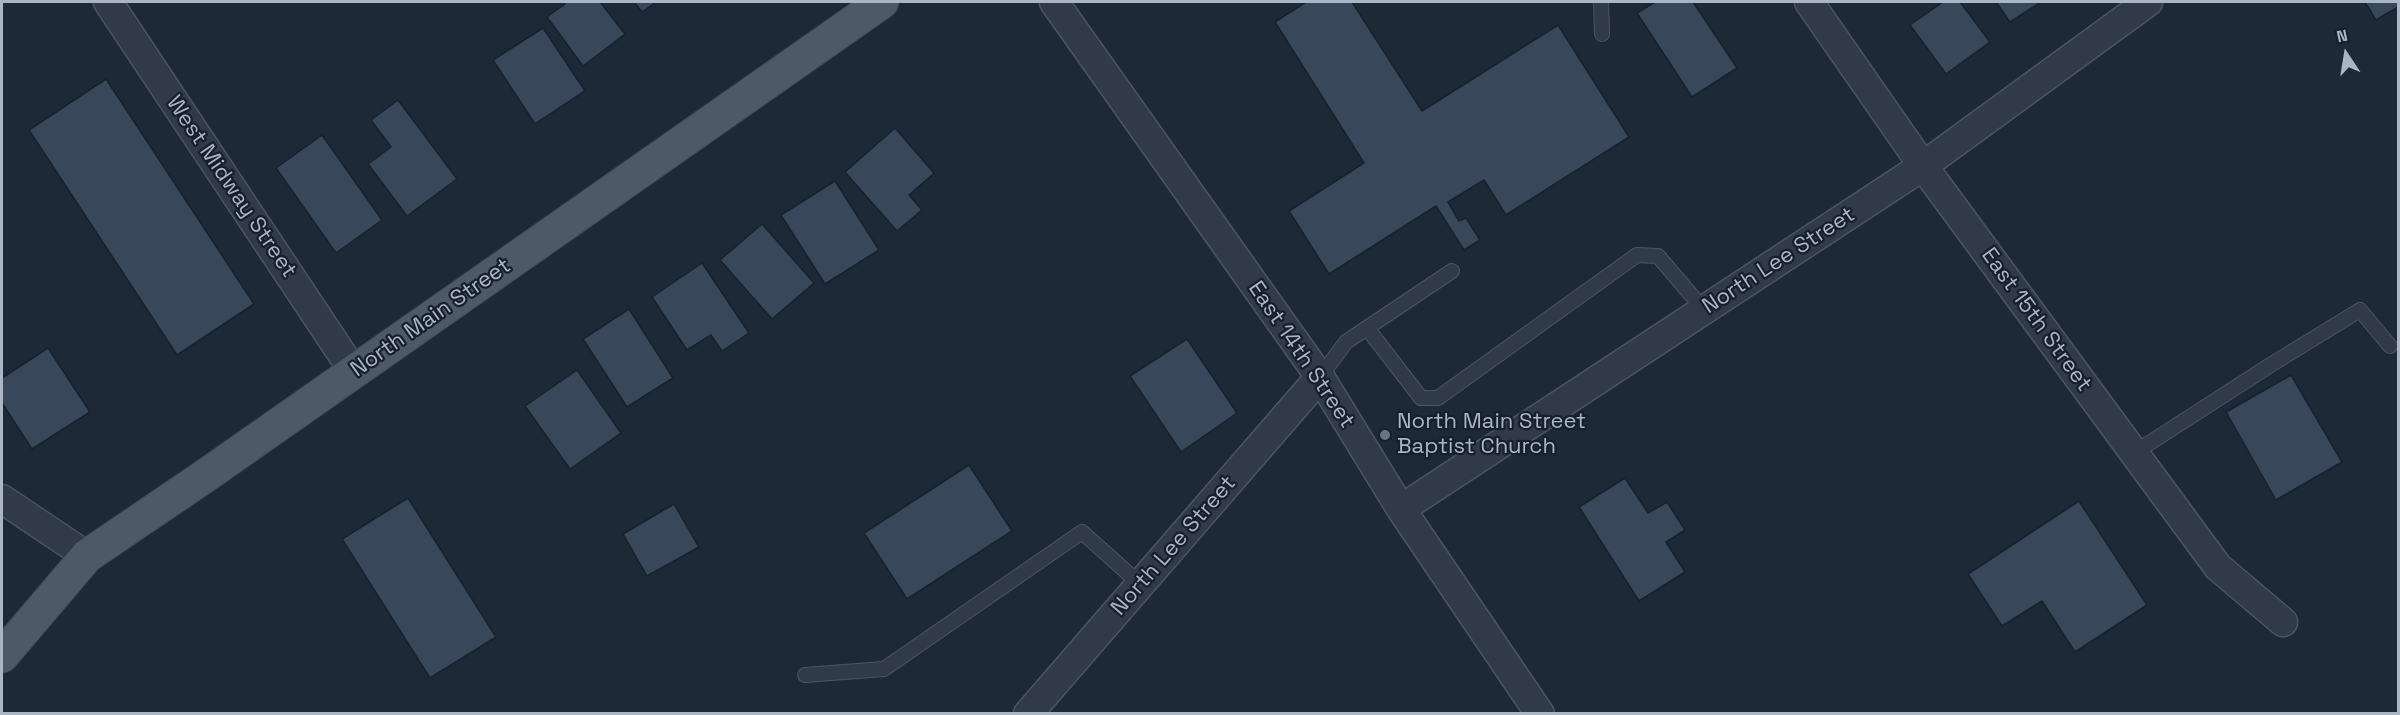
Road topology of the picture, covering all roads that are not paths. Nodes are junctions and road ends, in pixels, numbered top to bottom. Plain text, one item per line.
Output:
1 (108, 2) edge
2 (882, 2) edge
3 (1054, 2) edge
4 (1601, 2) edge
5 (1809, 2) edge
6 (2148, 2) edge
7 (1602, 34) dead end
8 (1923, 166) junction
9 (1452, 271) dead end
10 (1704, 310) junction
11 (1367, 328) junction
12 (2390, 346) dead end
13 (354, 372) junction
14 (1320, 377) junction
15 (2134, 453) junction
16 (2, 499) edge
17 (1401, 509) junction
18 (87, 556) junction
19 (1140, 584) junction
20 (2283, 622) dead end
21 (2, 656) edge
22 (805, 675) dead end
23 (1028, 714) edge
24 (1540, 714) edge

1 - 13 street, West Midway Street
2 - 13 main road, North Main Street
3 - 14 street, East 14th Street
4 - 7 lane
5 - 8 street, East 15th Street
6 - 8 street, North Lee Street
8 - 10 street, North Lee Street
8 - 15 street, East 15th Street
9 - 11 lane
10 - 11 lane
10 - 17 street, North Lee Street
11 - 14 lane
12 - 15 lane
13 - 18 main road, North Main Street
14 - 17 street, East 14th Street
14 - 19 street, North Lee Street
15 - 20 street, East 15th Street
16 - 18 street
17 - 24 street, East 14th Street
18 - 21 main road, North Main Street
19 - 22 lane
19 - 23 street, North Lee Street

